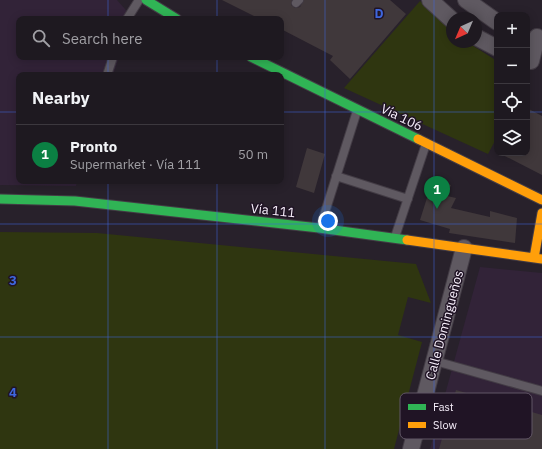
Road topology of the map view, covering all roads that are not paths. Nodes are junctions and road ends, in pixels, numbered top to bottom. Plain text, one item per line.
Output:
1 (139, 0) edge
2 (146, 0) edge
3 (430, 0) edge
4 (466, 0) edge
5 (446, 15) edge
6 (129, 16) edge
7 (172, 16) edge
8 (494, 20) edge
9 (535, 36) edge
10 (482, 40) edge
11 (494, 46) edge
12 (112, 60) edge
13 (257, 60) edge
14 (533, 62) edge
15 (108, 72) edge
16 (281, 72) edge
17 (284, 73) edge
18 (358, 110) junction
19 (426, 143) junction
20 (336, 176) junction
21 (0, 199) edge
22 (408, 199) junction
23 (542, 200) edge
24 (542, 213) edge
25 (319, 228) junction
26 (394, 239) junction
27 (464, 248) junction
28 (538, 258) edge
29 (435, 361) junction
30 (542, 391) edge
31 (426, 393) edge
32 (414, 439) edge
33 (411, 449) edge

1 - 6 lane
2 - 7 main road
3 - 5 street
4 - 8 street
9 - 14 street
10 - 11 street
12 - 15 lane
13 - 16 main road, Vía 106
17 - 18 main road, Vía 106
18 - 19 main road, Vía 106
18 - 20 lane
19 - 22 lane
19 - 23 main road, Vía 106
20 - 22 lane
20 - 25 lane
21 - 25 main road, Vía 111
22 - 26 lane
24 - 28 main road
25 - 26 main road, Vía 111
26 - 27 main road, Vía 111
27 - 28 main road, Vía 111
27 - 29 street, Calle Domingueños
29 - 30 lane
29 - 31 street, Calle Domingueños
32 - 33 street, Calle Domingueños

